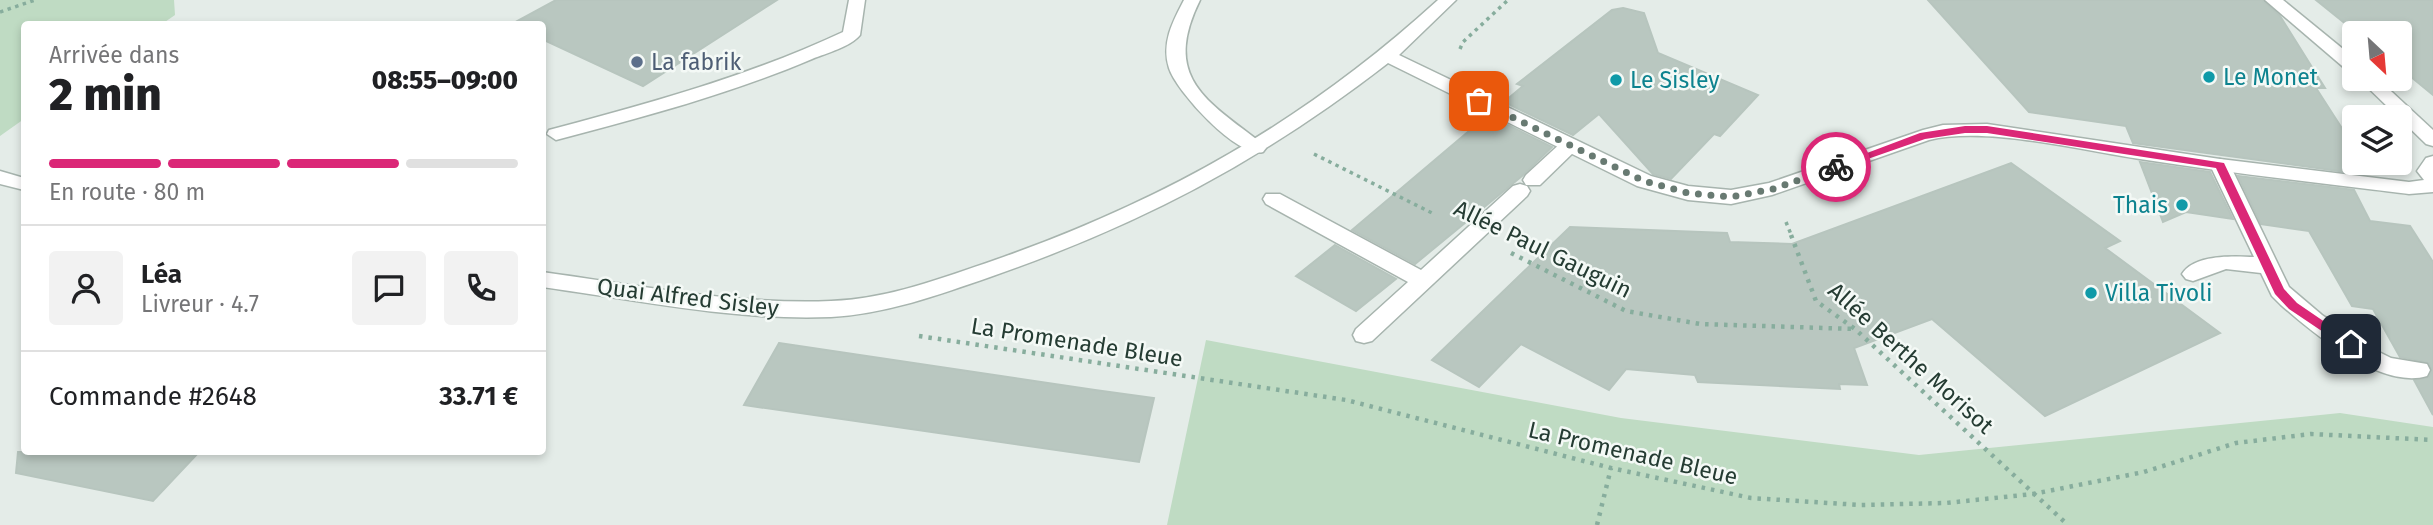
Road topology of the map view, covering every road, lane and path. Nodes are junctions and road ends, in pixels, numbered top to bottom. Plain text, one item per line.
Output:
1 (35, 0) edge
2 (857, 0) edge
3 (1192, 0) edge
4 (1448, 0) edge
5 (1508, 0) edge
6 (2273, 0) edge
7 (0, 12) edge
8 (1387, 56) junction
9 (2342, 56) edge
10 (1462, 57) dead end
11 (2381, 91) edge
12 (556, 134) dead end
13 (2433, 140) edge
14 (1570, 145) junction
15 (1256, 148) junction
16 (1314, 154) dead end
17 (2433, 162) edge
18 (2220, 165) junction
19 (0, 177) edge
20 (2433, 179) edge
21 (21, 183) edge
22 (2433, 186) edge
23 (1773, 189) junction
24 (1273, 199) dead end
25 (1474, 234) junction
26 (2268, 265) junction
27 (2193, 274) dead end
28 (546, 280) edge
29 (1423, 281) junction
30 (1855, 329) junction
31 (909, 334) dead end
32 (1364, 335) dead end
33 (2418, 370) dead end
34 (2433, 440) edge
35 (1611, 468) junction
36 (2033, 494) junction
37 (1597, 525) edge
38 (2068, 525) edge

1 - 7 path
2 - 12 street
3 - 15 street
4 - 8 street, Quai Alfred Sisley
5 - 10 path
6 - 9 street
8 - 14 street
8 - 15 street, Quai Alfred Sisley
11 - 13 street
14 - 23 street
14 - 25 street
15 - 28 street, Quai Alfred Sisley
16 - 25 path, Allée Paul Gauguin
17 - 20 street
18 - 22 street
18 - 23 street
18 - 26 street
19 - 21 street
23 - 30 path, Allée Berthe Morisot
24 - 29 street
25 - 29 street
25 - 30 path, Allée Paul Gauguin
26 - 27 street
26 - 33 street
29 - 32 street
30 - 36 path, Allée Berthe Morisot
31 - 35 path, La Promenade Bleue
34 - 36 path, La Promenade Bleue
35 - 36 path, La Promenade Bleue
35 - 37 path
36 - 38 path, Allée Berthe Morisot

